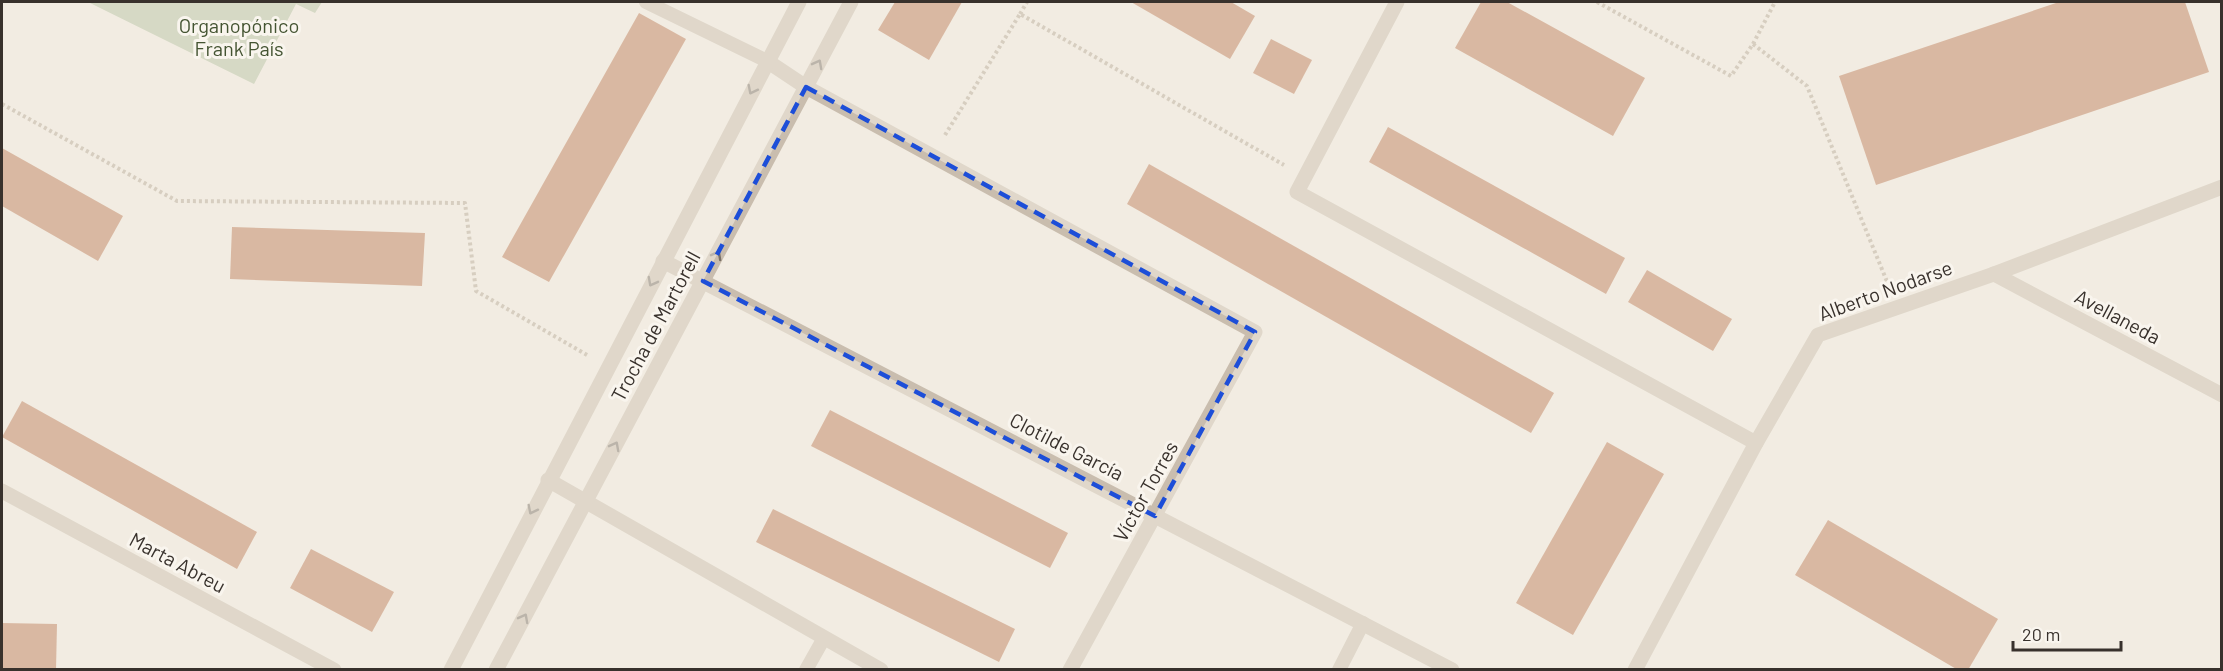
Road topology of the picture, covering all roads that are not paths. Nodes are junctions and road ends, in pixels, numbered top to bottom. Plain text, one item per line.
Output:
1 (646, 2) edge
2 (799, 2) edge
3 (851, 2) edge
4 (1397, 2) edge
5 (767, 61) junction
6 (806, 87) junction
7 (2222, 187) edge
8 (663, 261) junction
9 (1994, 274) junction
10 (703, 281) junction
11 (2222, 395) edge
12 (1756, 443) junction
13 (548, 480) junction
14 (2, 491) edge
15 (586, 501) junction
16 (1155, 516) junction
17 (1363, 624) junction
18 (824, 638) junction
19 (334, 669) edge
20 (451, 669) edge
21 (496, 669) edge
22 (806, 669) edge
23 (881, 669) edge
24 (1070, 669) edge
25 (1339, 669) edge
26 (1452, 669) edge
27 (1635, 669) edge

1 - 5 lane
2 - 5 street, Trocha de Martorell
6 -> 3 street, Trocha de Martorell
4 - 12 street
5 - 6 street
5 -> 8 street, Trocha de Martorell
10 -> 6 street, Trocha de Martorell
6 - 16 street, Víctor Torres
7 - 9 street, Alberto Nodarse
8 - 10 street, Clotilde García
8 -> 13 street, Trocha de Martorell
9 - 11 street, Avellaneda
9 - 12 street, Alberto Nodarse
15 -> 10 street, Trocha de Martorell
10 - 16 street, Clotilde García
12 - 27 street, Alberto Nodarse
13 - 15 street
13 -> 20 street, Trocha de Martorell
14 - 19 street, Marta Abreu
15 - 18 street
21 -> 15 street, Trocha de Martorell
16 - 17 street, Clotilde García
16 - 24 street, Víctor Torres
17 - 25 lane
17 - 26 street, Clotilde García
18 - 22 lane
18 - 23 street

